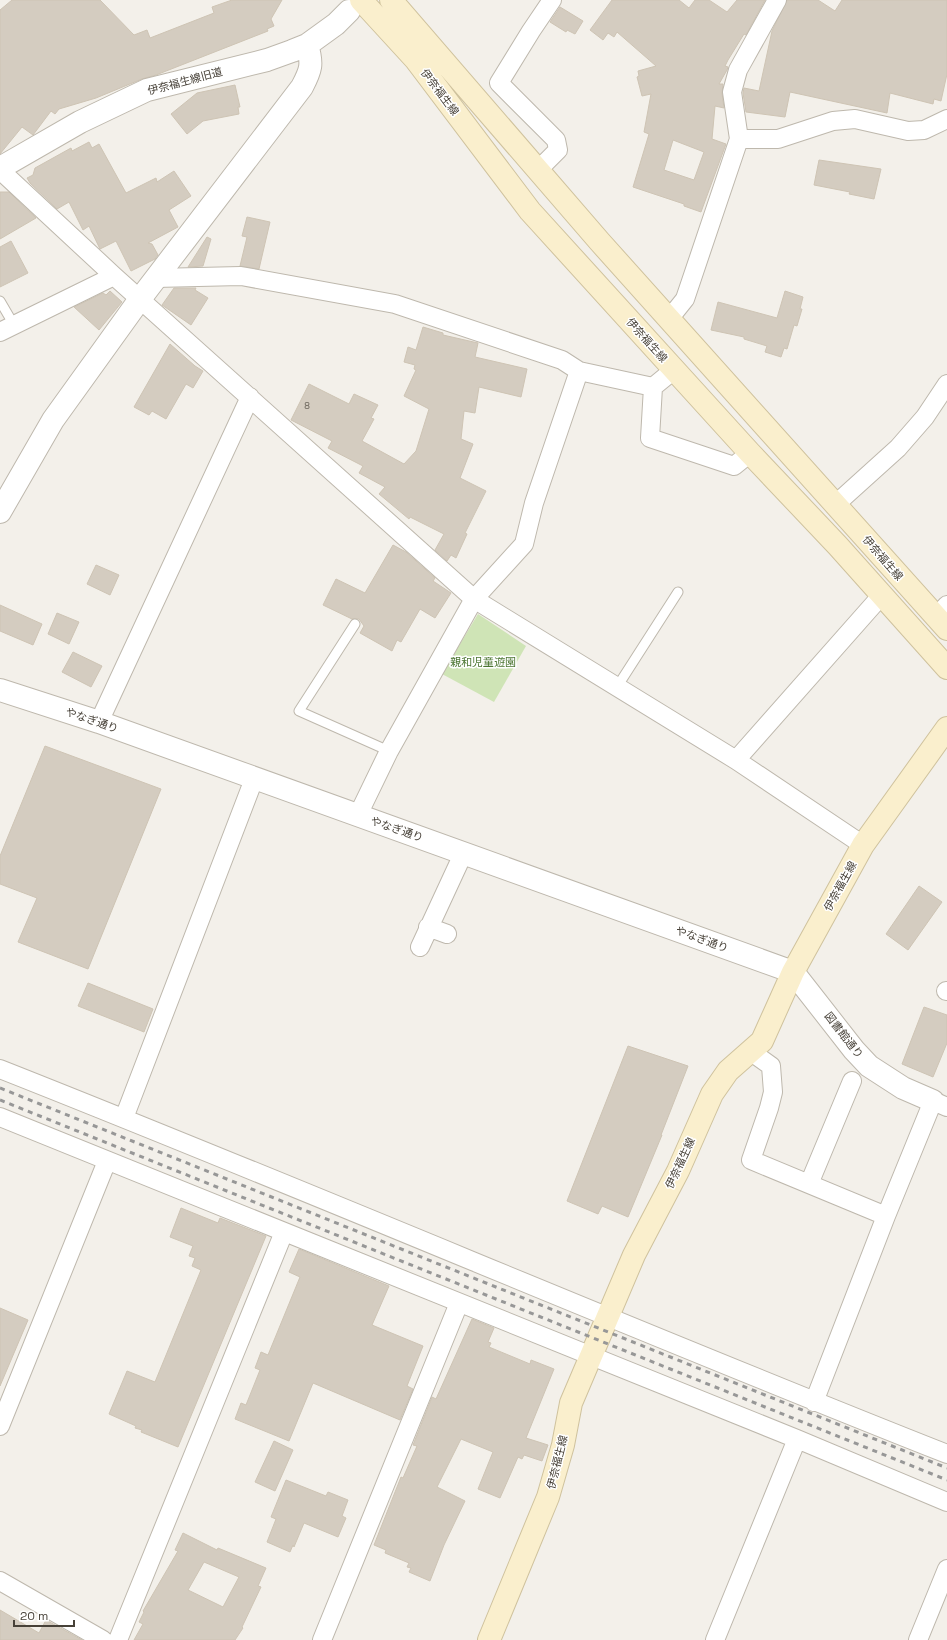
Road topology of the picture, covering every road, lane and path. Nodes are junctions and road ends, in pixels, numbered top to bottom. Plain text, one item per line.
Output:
1 (391, 0) edge
2 (552, 0) edge
3 (777, 0) edge
4 (356, 4) edge
5 (307, 45) junction
6 (947, 119) edge
7 (739, 139) junction
8 (0, 169) edge
9 (538, 170) junction
10 (114, 276) junction
11 (155, 278) junction
12 (140, 299) junction
13 (0, 301) edge
14 (669, 319) junction
15 (7, 329) edge
16 (674, 369) junction
17 (580, 371) junction
18 (947, 384) edge
19 (653, 387) junction
20 (250, 397) junction
21 (750, 453) junction
22 (836, 504) junction
23 (0, 512) edge
24 (678, 592) dead end
25 (881, 596) junction
26 (474, 599) junction
27 (943, 617) edge
28 (355, 624) dead end
29 (947, 668) edge
30 (617, 687) junction
31 (0, 690) edge
32 (99, 722) junction
33 (947, 728) edge
34 (389, 751) junction
35 (736, 760) junction
36 (254, 779) junction
37 (358, 815) junction
38 (863, 845) junction
39 (464, 852) junction
40 (428, 927) junction
41 (447, 934) dead end
42 (420, 947) dead end
43 (793, 972) junction
44 (750, 1051) junction
45 (0, 1069) edge
46 (852, 1082) dead end
47 (940, 1104) edge
48 (0, 1117) edge
49 (124, 1118) junction
50 (108, 1161) junction
51 (809, 1184) junction
52 (886, 1216) junction
53 (284, 1232) junction
54 (459, 1303) junction
55 (607, 1318) junction
56 (591, 1357) junction
57 (814, 1402) junction
58 (0, 1426) edge
59 (797, 1439) junction
60 (947, 1454) edge
61 (947, 1502) edge
62 (947, 1569) edge
63 (0, 1581) edge
64 (103, 1640) edge
65 (118, 1640) edge
66 (322, 1640) edge
67 (489, 1640) edge
68 (715, 1640) edge
69 (918, 1640) edge

1 - 9 main road, 伊奈福生線
2 - 9 street
3 - 7 street
4 - 5 street, 伊奈福生線旧道
4 - 16 main road, 伊奈福生線
5 - 8 street, 伊奈福生線旧道
5 - 11 street
6 - 7 street
7 - 14 street
8 - 10 street
9 - 14 main road, 伊奈福生線
10 - 12 street
10 - 15 street
11 - 12 street
11 - 17 street
12 - 20 street
12 - 23 street
13 - 15 lane
14 - 22 main road, 伊奈福生線
16 - 19 street
16 - 21 main road, 伊奈福生線
17 - 19 street
17 - 26 street
18 - 22 street
19 - 21 street
20 - 26 street
20 - 32 street
21 - 25 main road, 伊奈福生線
22 - 27 main road, 伊奈福生線
24 - 30 lane
25 - 29 main road, 伊奈福生線
25 - 35 street
26 - 30 street
26 - 34 street
28 - 34 lane
30 - 35 street
31 - 32 street, やなぎ通り
32 - 36 street, やなぎ通り
33 - 38 main road, 伊奈福生線
34 - 37 street
35 - 38 street
36 - 37 street, やなぎ通り
36 - 49 street
37 - 39 street, やなぎ通り
38 - 43 main road, 伊奈福生線
39 - 40 street
39 - 43 street, やなぎ通り
40 - 41 street
40 - 42 street
43 - 44 main road, 伊奈福生線
43 - 47 street, 図書館通り
44 - 51 street
44 - 55 main road, 伊奈福生線
45 - 49 street
46 - 51 street
47 - 52 street
48 - 50 street
49 - 55 street
50 - 53 street
50 - 58 street
51 - 52 street
52 - 57 street
53 - 54 street
53 - 65 street
54 - 56 street
54 - 66 street
55 - 56 main road, 伊奈福生線
55 - 57 street
56 - 59 street
56 - 67 main road, 伊奈福生線
57 - 60 street
59 - 61 street
59 - 68 street
62 - 69 street
63 - 64 street

